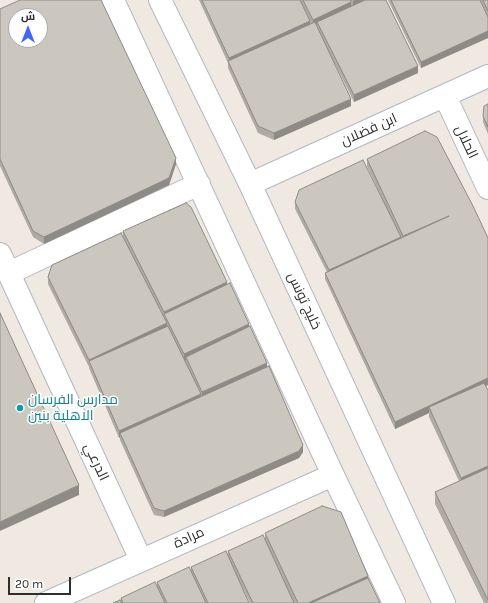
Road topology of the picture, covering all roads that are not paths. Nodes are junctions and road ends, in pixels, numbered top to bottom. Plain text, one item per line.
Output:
1 (113, 0) edge
2 (160, 0) edge
3 (488, 76) edge
4 (445, 96) junction
5 (199, 184) junction
6 (250, 184) junction
7 (488, 188) edge
8 (4, 264) edge
9 (333, 475) junction
10 (141, 560) junction
11 (46, 603) edge
12 (394, 603) edge
13 (444, 603) edge

1 - 5 street
2 - 6 street, خليج تونس
3 - 4 street, ابن فضلان
4 - 6 street, ابن فضلان
4 - 7 street, الحلال
5 - 8 street
5 - 9 street
6 - 13 street, خليج تونس
8 - 10 street, الدرعي
9 - 10 street, مرادة
9 - 12 street
10 - 11 street, مرادة

